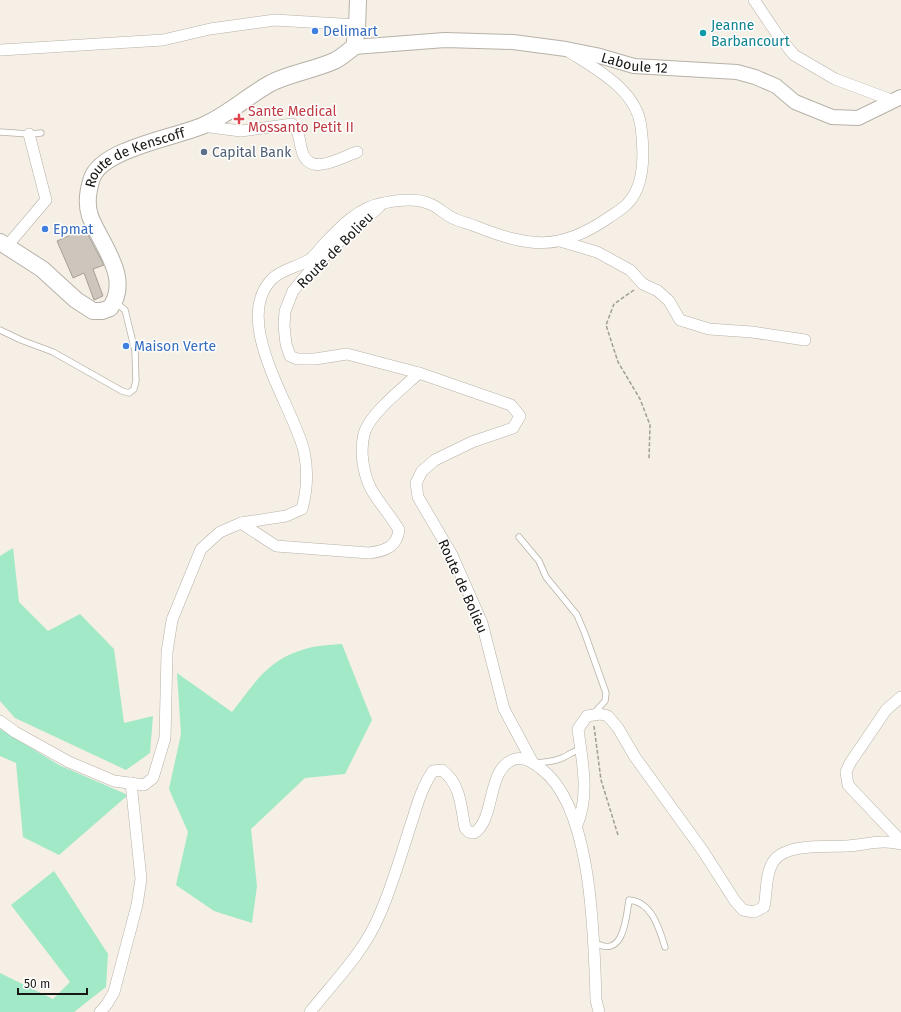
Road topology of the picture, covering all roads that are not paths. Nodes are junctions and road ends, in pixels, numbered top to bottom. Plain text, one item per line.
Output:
1 (358, 0) edge
2 (754, 0) edge
3 (357, 25) junction
4 (354, 47) junction
5 (0, 50) edge
6 (566, 50) junction
7 (898, 99) edge
8 (202, 126) junction
9 (0, 132) edge
10 (41, 133) dead end
11 (29, 134) junction
12 (358, 152) dead end
13 (384, 203) junction
14 (560, 241) junction
15 (3, 244) edge
16 (114, 302) junction
17 (0, 330) edge
18 (805, 340) dead end
19 (420, 373) junction
20 (241, 523) junction
21 (519, 537) dead end
22 (901, 697) edge
23 (594, 714) junction
24 (0, 721) edge
25 (580, 750) junction
26 (533, 763) junction
27 (131, 783) junction
28 (577, 825) junction
29 (901, 843) edge
30 (594, 942) junction
31 (665, 947) dead end
32 (100, 1012) edge
33 (310, 1012) edge
34 (599, 1012) edge

1 - 3 main road
2 - 7 street
3 - 4 main road
3 - 5 street
4 - 6 street, Laboule 12
4 - 8 main road, Route de Kenscoff
6 - 7 street, Laboule 12
6 - 14 street
8 - 12 street
8 - 16 main road, Route de Kenscoff
9 - 11 lane
10 - 11 lane
11 - 15 street
13 - 14 street
13 - 19 street, Route de Bolieu
13 - 20 street
14 - 18 street
15 - 16 main road
16 - 17 lane
19 - 20 street
19 - 26 street, Route de Bolieu
20 - 27 street
21 - 23 lane
22 - 29 street
23 - 25 street
23 - 29 street
24 - 27 street
25 - 26 lane
25 - 28 street
26 - 28 street
26 - 33 street
27 - 32 street
28 - 30 street
30 - 31 lane
30 - 34 street

